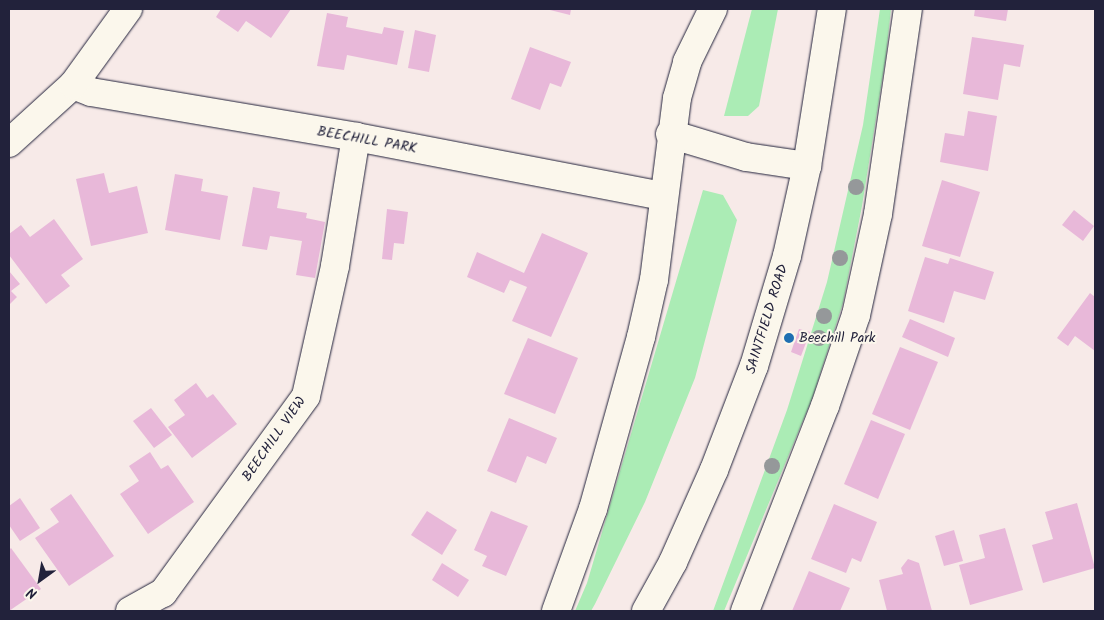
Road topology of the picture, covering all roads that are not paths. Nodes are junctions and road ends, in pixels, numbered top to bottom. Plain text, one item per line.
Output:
1 (128, 9) edge
2 (713, 9) edge
3 (832, 9) edge
4 (908, 9) edge
5 (73, 85) junction
6 (670, 134) junction
7 (356, 137) junction
8 (9, 143) edge
9 (807, 166) junction
10 (662, 196) junction
11 (130, 611) edge
12 (556, 611) edge
13 (646, 611) edge
14 (745, 611) edge

1 - 5 main road
2 - 6 main road
3 - 9 main road, SAINTFIELD ROAD
4 - 14 main road
5 - 7 main road, BEECHILL PARK
5 - 8 main road
6 - 9 main road
6 - 10 main road
7 - 10 main road, BEECHILL PARK
7 - 11 main road, BEECHILL VIEW
9 - 13 main road, SAINTFIELD ROAD
10 - 12 main road

